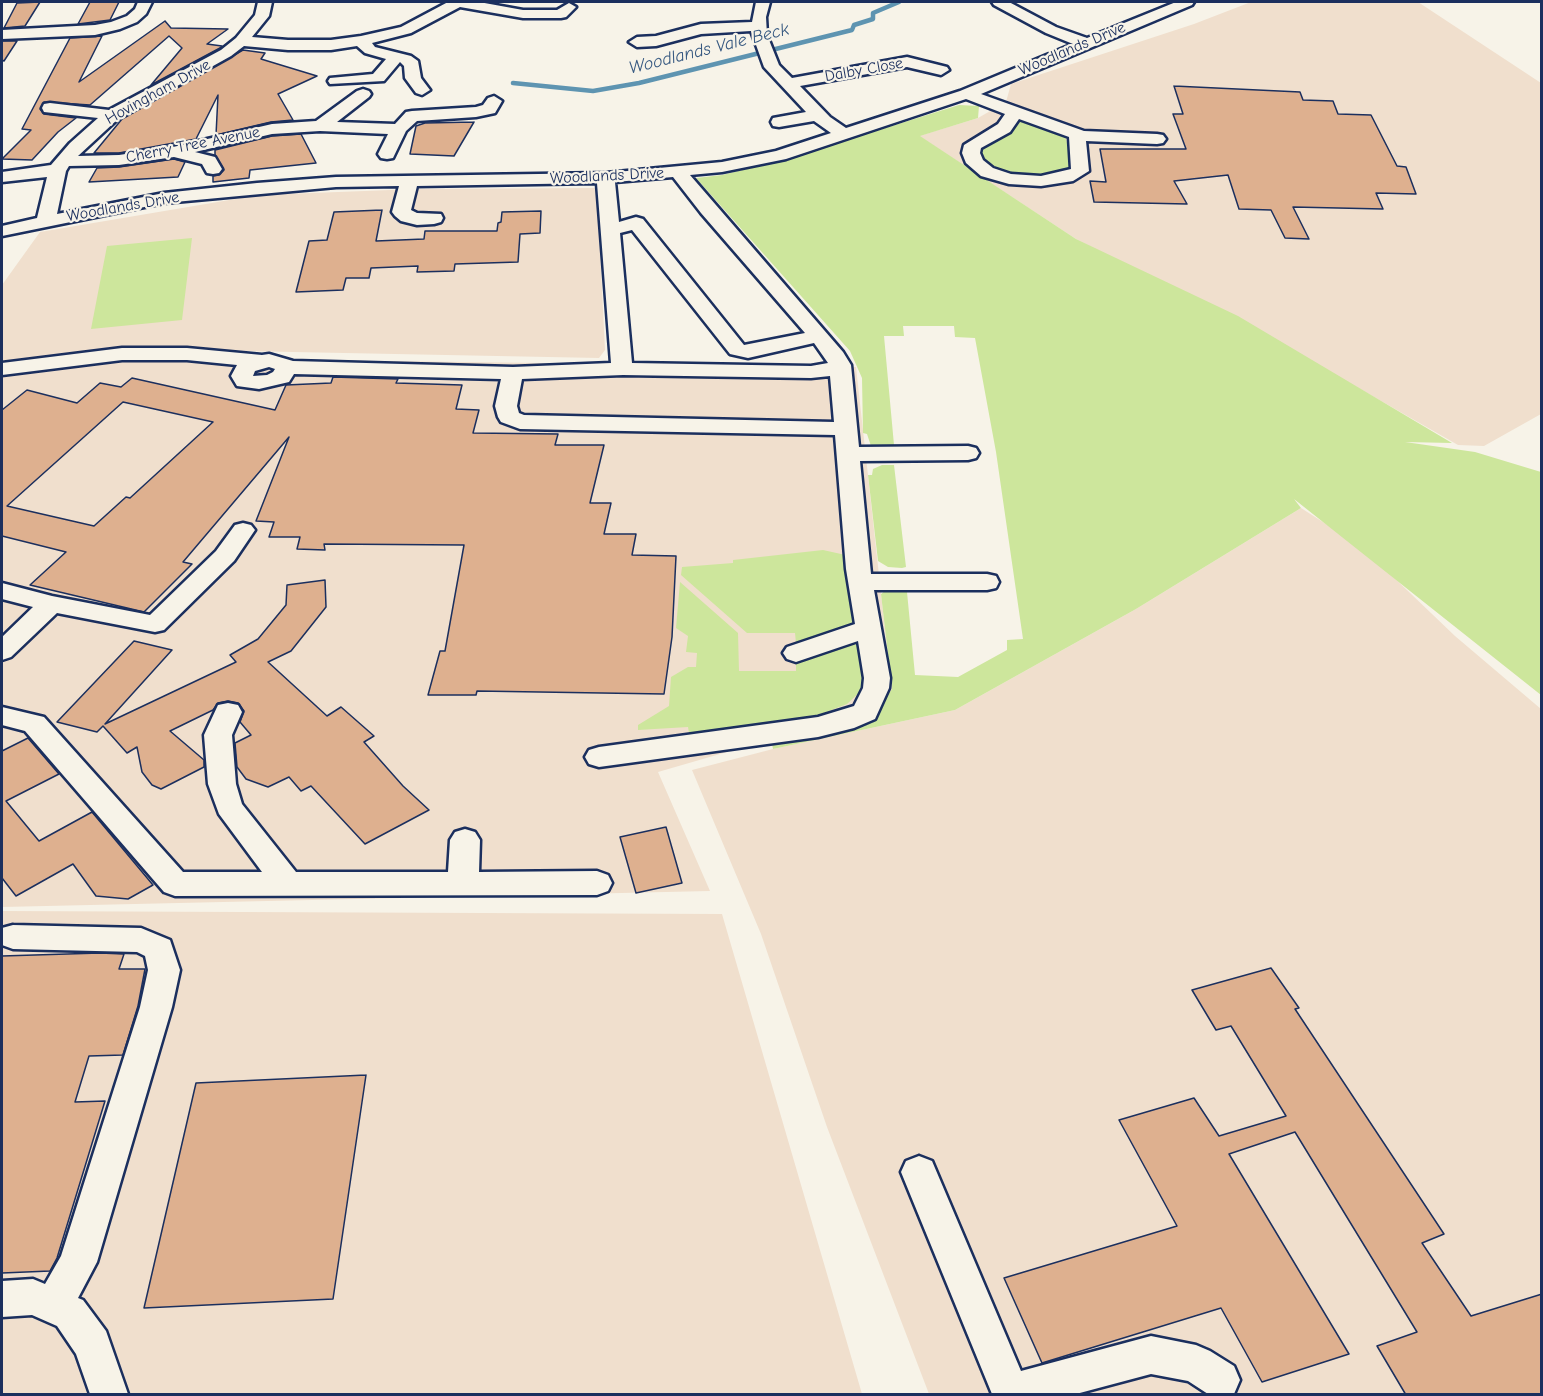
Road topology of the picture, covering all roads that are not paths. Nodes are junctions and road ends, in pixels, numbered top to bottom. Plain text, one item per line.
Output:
1 (145, 2) edge
2 (265, 2) edge
3 (458, 2) edge
4 (765, 2) edge
5 (999, 2) edge
6 (1187, 2) edge
7 (565, 11) dead end
8 (759, 26) junction
9 (2, 35) edge
10 (241, 41) junction
11 (361, 41) junction
12 (637, 42) dead end
13 (1085, 43) junction
14 (396, 57) junction
15 (941, 70) dead end
16 (336, 81) dead end
17 (787, 84) junction
18 (422, 90) dead end
19 (363, 94) dead end
20 (966, 94) junction
21 (494, 101) dead end
22 (50, 108) dead end
23 (1014, 113) junction
24 (112, 115) junction
25 (818, 115) junction
26 (780, 122) dead end
27 (320, 126) junction
28 (399, 129) junction
29 (844, 135) junction
30 (1077, 136) junction
31 (144, 139) dead end
32 (1157, 139) dead end
33 (174, 152) junction
34 (387, 154) dead end
35 (119, 160) junction
36 (61, 165) junction
37 (212, 170) dead end
38 (678, 172) junction
39 (2, 177) edge
40 (606, 178) junction
41 (409, 181) junction
42 (434, 218) dead end
43 (46, 221) junction
44 (609, 230) junction
45 (2, 231) edge
46 (820, 336) junction
47 (840, 365) junction
48 (2, 369) edge
49 (623, 369) junction
50 (513, 373) junction
51 (847, 429) junction
52 (968, 453) dead end
53 (849, 454) junction
54 (243, 530) dead end
55 (861, 582) junction
56 (987, 582) dead end
57 (2, 591) edge
58 (52, 604) junction
59 (868, 628) junction
60 (2, 651) edge
61 (796, 653) dead end
62 (228, 712) dead end
63 (2, 716) edge
64 (599, 757) dead end
65 (465, 840) dead end
66 (597, 883) dead end
67 (288, 884) junction
68 (463, 884) junction
69 (13, 937) dead end
70 (919, 1172) dead end
71 (2, 1299) edge
72 (51, 1305) junction
73 (1220, 1380) dead end
74 (1011, 1394) edge
75 (109, 1395) edge

1 - 9 street
2 - 10 street, Hovingham Drive
3 - 7 street
3 - 11 street
4 - 8 street
5 - 13 street
6 - 13 street, Woodlands Drive
8 - 12 street
8 - 17 street
10 - 11 street
10 - 24 street, Hovingham Drive
11 - 14 street
13 - 20 street, Woodlands Drive
14 - 16 street
14 - 18 street
15 - 17 street, Dalby Close
17 - 25 street
19 - 27 street
20 - 23 street
20 - 29 street, Woodlands Drive
21 - 28 street
22 - 24 street
23 - 30 street
23 - 30 street
24 - 36 street, Hovingham Drive
25 - 26 street
25 - 29 street
27 - 28 street, Cherry Tree Avenue
27 - 33 street, Cherry Tree Avenue
28 - 34 street
29 - 38 street, Woodlands Drive
30 - 32 street
31 - 35 street
33 - 35 street, Cherry Tree Avenue
33 - 37 street
35 - 36 street, Cherry Tree Avenue
36 - 39 street, Cherry Tree Avenue
36 - 43 street
38 - 40 street, Woodlands Drive
38 - 46 street
40 - 41 street, Woodlands Drive
40 - 44 street
41 - 42 street
41 - 43 street, Woodlands Drive
43 - 45 street, Woodlands Drive
44 - 46 street
44 - 49 street
46 - 47 street
47 - 49 street
47 - 51 street
48 - 50 street
49 - 50 street
50 - 51 street
51 - 53 street
52 - 53 street
53 - 55 street
54 - 58 street
55 - 56 street
55 - 59 street
57 - 58 street
58 - 60 street
59 - 61 street
59 - 64 street
62 - 67 street
63 - 67 street
65 - 68 street
66 - 68 street
67 - 68 street
69 - 72 street
70 - 74 street
71 - 72 street
72 - 75 street
73 - 74 street

